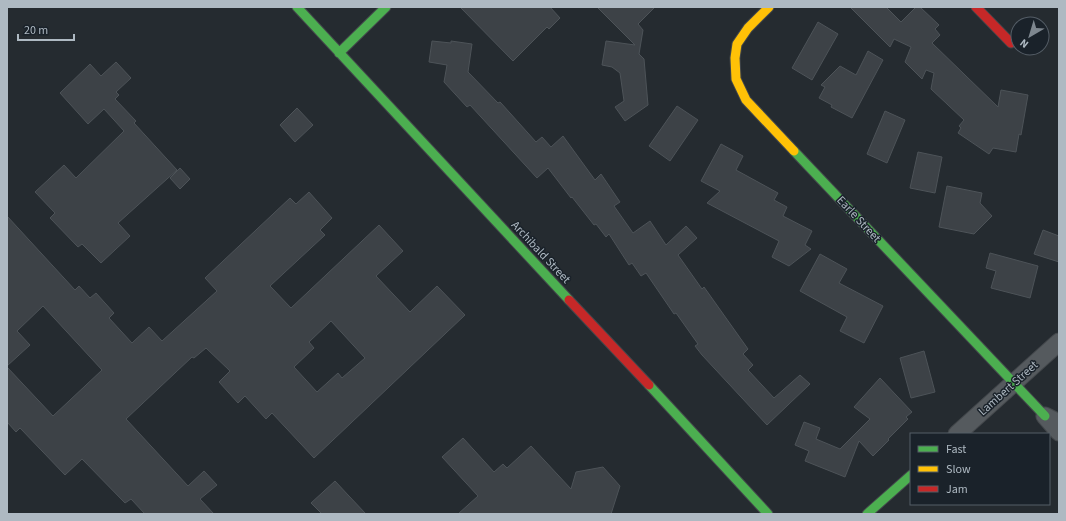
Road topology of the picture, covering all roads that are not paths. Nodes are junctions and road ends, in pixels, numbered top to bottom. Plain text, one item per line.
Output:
1 (297, 7) edge
2 (386, 7) edge
3 (769, 7) edge
4 (976, 7) edge
5 (1010, 42) edge
6 (339, 53) junction
7 (1059, 342) edge
8 (1013, 383) junction
9 (1052, 419) edge
10 (1059, 432) edge
11 (957, 433) edge
12 (910, 476) edge
13 (768, 514) edge
14 (867, 514) edge

1 - 6 street, Archibald Street
2 - 6 street
3 - 8 street, Earle Street
4 - 5 street
6 - 13 street, Archibald Street
7 - 8 street, Lambert Street
8 - 9 street, Earle Street
8 - 11 street, Lambert Street
9 - 10 street, Earle Street
12 - 14 street

